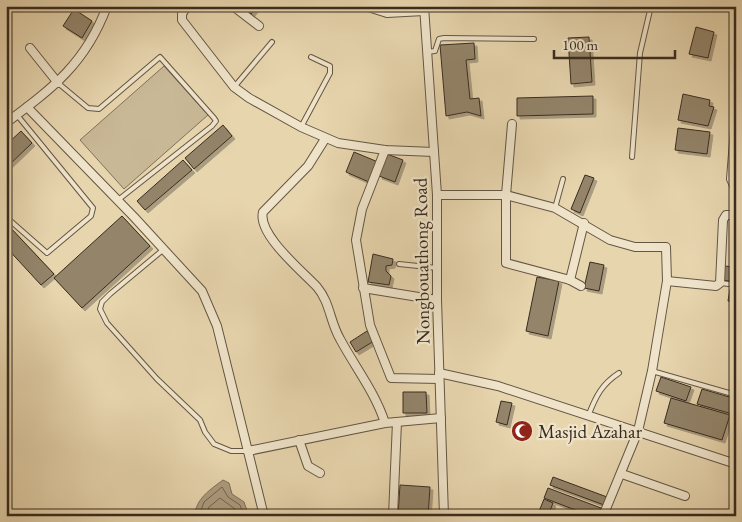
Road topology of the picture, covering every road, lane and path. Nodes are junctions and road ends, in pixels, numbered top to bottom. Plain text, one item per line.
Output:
1 (107, 6) edge
2 (187, 6) edge
3 (233, 6) edge
4 (366, 6) edge
5 (651, 6) edge
6 (424, 8) edge
7 (260, 26) dead end
8 (534, 39) dead end
9 (272, 42) dead end
10 (30, 48) dead end
11 (426, 52) junction
12 (311, 57) dead end
13 (58, 83) junction
14 (234, 87) junction
15 (27, 107) junction
16 (16, 115) junction
17 (736, 116) edge
18 (6, 123) edge
19 (512, 124) dead end
20 (301, 127) junction
21 (325, 139) junction
22 (384, 150) junction
23 (434, 152) junction
24 (632, 157) dead end
25 (563, 179) dead end
26 (736, 190) edge
27 (506, 194) junction
28 (437, 195) junction
29 (118, 200) junction
30 (555, 208) junction
31 (736, 215) edge
32 (6, 218) edge
33 (584, 223) junction
34 (164, 249) junction
35 (399, 264) dead end
36 (437, 268) junction
37 (570, 280) junction
38 (667, 282) junction
39 (720, 283) junction
40 (736, 285) edge
41 (581, 286) dead end
42 (363, 288) junction
43 (437, 300) junction
44 (652, 371) junction
45 (619, 373) dead end
46 (439, 376) junction
47 (736, 395) edge
48 (588, 414) junction
49 (441, 418) junction
50 (397, 422) junction
51 (385, 423) junction
52 (638, 431) junction
53 (300, 440) junction
54 (248, 451) junction
55 (736, 464) edge
56 (320, 473) dead end
57 (622, 474) junction
58 (684, 496) dead end
59 (264, 515) edge
60 (291, 516) edge
61 (393, 516) edge
62 (444, 516) edge
63 (603, 516) edge

1 - 13 street
2 - 14 street
3 - 7 street
4 - 6 street
5 - 24 lane
6 - 11 street, Nongbouathong Road
8 - 11 lane
9 - 14 lane
10 - 13 street
11 - 23 street, Nongbouathong Road
12 - 20 lane
13 - 15 street
13 - 29 lane
14 - 20 street
15 - 16 street
15 - 29 street
16 - 18 street
16 - 32 lane
17 - 26 street
19 - 27 street
20 - 21 street
21 - 22 street
21 - 51 street
22 - 23 street
22 - 42 street
23 - 28 street, Nongbouathong Road
25 - 30 lane
27 - 28 street
27 - 30 street
27 - 37 street
28 - 36 street, Nongbouathong Road
29 - 34 street
30 - 33 street
31 - 39 street
33 - 37 street
33 - 38 street
34 - 54 street
34 - 54 lane
35 - 36 lane
36 - 43 street, Nongbouathong Road
37 - 41 street
38 - 39 street
38 - 44 street
39 - 40 lane
42 - 43 street
42 - 46 street
43 - 46 street, Nongbouathong Road
44 - 47 lane
44 - 52 street
45 - 48 lane
46 - 48 street
46 - 49 street, Nongbouathong Road
48 - 52 street
49 - 50 street
49 - 62 street, Nongbouathong Road
50 - 51 street
50 - 61 street
51 - 53 street
52 - 55 street
52 - 57 street
53 - 54 street
53 - 56 street
54 - 59 street
57 - 58 street
57 - 63 street
59 - 60 lane

